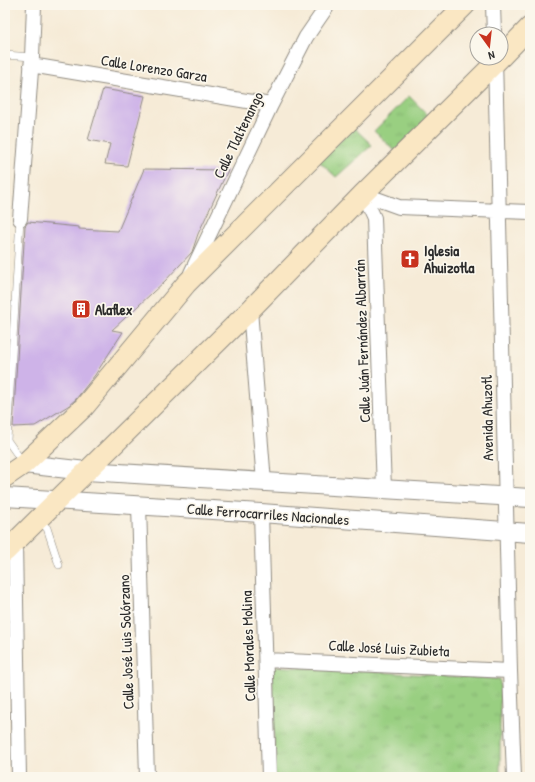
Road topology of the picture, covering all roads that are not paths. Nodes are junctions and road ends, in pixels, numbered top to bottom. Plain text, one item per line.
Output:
1 (34, 5) edge
2 (328, 5) edge
3 (465, 5) edge
4 (493, 5) edge
5 (494, 26) edge
6 (530, 27) edge
7 (509, 48) edge
8 (5, 55) edge
9 (31, 61) junction
10 (491, 66) edge
11 (498, 66) edge
12 (271, 105) junction
13 (363, 194) junction
14 (499, 210) junction
15 (530, 212) edge
16 (20, 219) joint
17 (186, 284) junction
18 (250, 310) junction
19 (24, 464) junction
20 (86, 471) junction
21 (5, 477) edge
22 (264, 482) junction
23 (384, 489) junction
24 (506, 496) junction
25 (5, 497) edge
26 (530, 498) edge
27 (57, 500) junction
28 (139, 505) junction
29 (261, 513) junction
30 (38, 519) junction
31 (507, 531) junction
32 (530, 533) edge
33 (10, 547) edge
34 (59, 565) dead end
35 (266, 660) junction
36 (510, 671) junction
37 (19, 777) edge
38 (147, 777) edge
39 (269, 777) edge
40 (514, 777) edge

1 - 9 street
2 - 12 street, Calle Tlaltenango
3 - 17 main road
4 - 5 street
6 - 7 main road
8 - 9 lane
9 - 12 street, Calle Lorenzo Garza
9 - 16 street
10 - 13 main road
11 - 14 street, Avenida Ahuzotl
12 - 17 street, Calle Tlaltenango
13 - 14 street
13 - 18 main road
13 - 23 street, Calle Juán Fernández Albarrán
14 - 15 street
14 - 24 street, Avenida Ahuzotl
16 - 19 lane
17 - 19 main road
18 - 20 main road
18 - 22 street
19 - 20 street, Calle Ferrocarriles Nacionales
19 - 21 main road
20 - 22 street, Calle Ferrocarriles Nacionales
20 - 27 main road
22 - 23 street, Calle Ferrocarriles Nacionales
23 - 24 street, Calle Ferrocarriles Nacionales
24 - 26 street, Calle Ferrocarriles Nacionales
24 - 31 street, Avenida Ahuzotl
25 - 27 street, Calle Ferrocarriles Nacionales
27 - 28 street, Calle Ferrocarriles Nacionales
27 - 30 main road
28 - 29 street, Calle Ferrocarriles Nacionales
28 - 38 street, Calle José Luis Solórzano
29 - 31 street, Calle Ferrocarriles Nacionales
29 - 35 street, Calle Morales Molina
30 - 33 main road
30 - 34 lane
31 - 32 street, Calle Ferrocarriles Nacionales
31 - 36 street, Avenida Ahuzotl
33 - 37 street
35 - 36 street, Calle José Luis Zubieta
35 - 39 street, Calle Morales Molina
36 - 40 street, Avenida Ahuzotl

